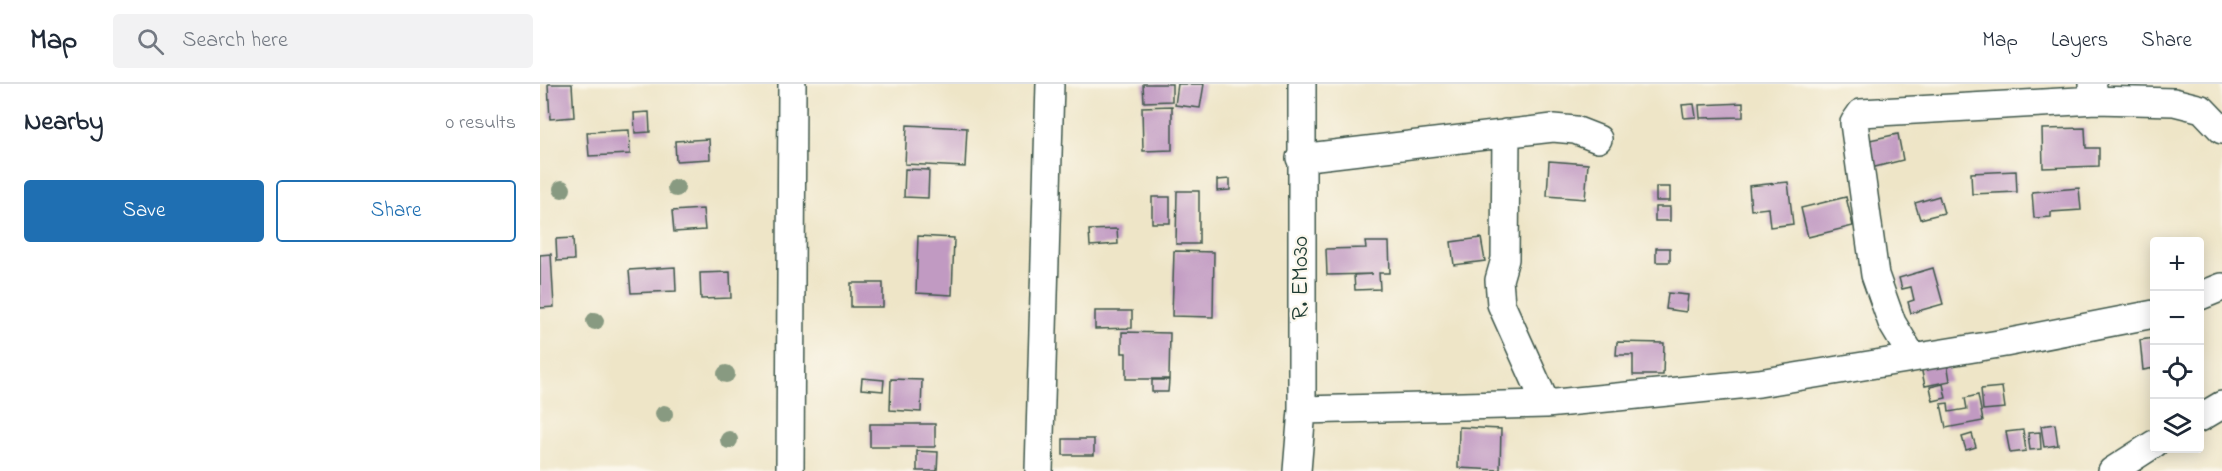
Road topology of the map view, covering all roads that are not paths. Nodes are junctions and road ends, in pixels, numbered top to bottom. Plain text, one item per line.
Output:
1 (792, 84) edge
2 (1050, 84) edge
3 (1302, 84) edge
4 (2094, 92) edge
5 (2222, 130) edge
6 (1506, 133) junction
7 (1598, 139) dead end
8 (1300, 158) junction
9 (2222, 287) edge
10 (2204, 294) edge
11 (2150, 315) edge
12 (1913, 358) junction
13 (1546, 404) junction
14 (2222, 405) edge
15 (1302, 410) junction
16 (2204, 415) edge
17 (2150, 447) edge
18 (790, 471) edge
19 (1039, 471) edge
20 (1298, 471) edge
21 (2112, 471) edge

1 - 18 street
2 - 19 street
3 - 8 street, R. EM030
4 - 5 street
4 - 12 street
6 - 7 street
6 - 8 street
6 - 13 street
8 - 15 street, R. EM030
9 - 10 street
11 - 12 street
12 - 13 street
13 - 15 street
14 - 16 street
15 - 20 street, R. EM030
17 - 21 street

